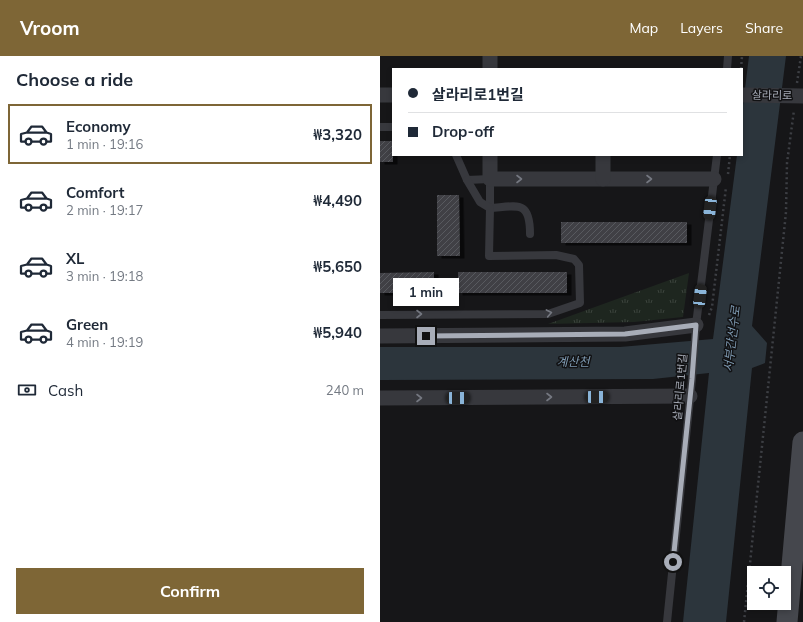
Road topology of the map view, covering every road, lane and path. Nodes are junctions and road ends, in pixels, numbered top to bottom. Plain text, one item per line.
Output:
1 (490, 56) edge
2 (728, 56) edge
3 (742, 56) edge
4 (801, 56) edge
5 (490, 68) edge
6 (727, 68) edge
7 (741, 68) edge
8 (380, 95) edge
9 (392, 95) edge
10 (743, 95) edge
11 (796, 96) edge
12 (380, 127) edge
13 (392, 127) edge
14 (456, 156) edge
15 (490, 156) edge
16 (603, 156) edge
17 (717, 156) edge
18 (730, 156) edge
19 (490, 179) junction
20 (602, 179) junction
21 (467, 180) junction
22 (723, 181) junction
23 (490, 208) junction
24 (530, 234) dead end
25 (380, 315) edge
26 (696, 330) junction
27 (380, 336) edge
28 (690, 396) junction
29 (380, 398) edge
30 (803, 442) edge
31 (667, 622) edge
32 (744, 622) edge
33 (787, 622) edge

1 - 5 street
2 - 6 lane
3 - 7 path
4 - 11 path
8 - 9 street
10 - 11 street, 살라리로
11 - 32 path
12 - 13 lane
14 - 21 lane
15 - 19 street
16 - 20 street
17 - 22 lane, 살라리로1번길
18 - 22 path
19 -> 20 street
19 - 21 lane
19 - 23 lane
20 -> 22 street
21 - 23 lane
22 - 26 lane, 살라리로1번길
22 - 26 path
23 - 24 lane
25 -> 23 lane
26 - 27 street
26 - 28 lane, 살라리로1번길
29 -> 28 street
28 - 31 lane, 살라리로1번길
30 - 33 main road

